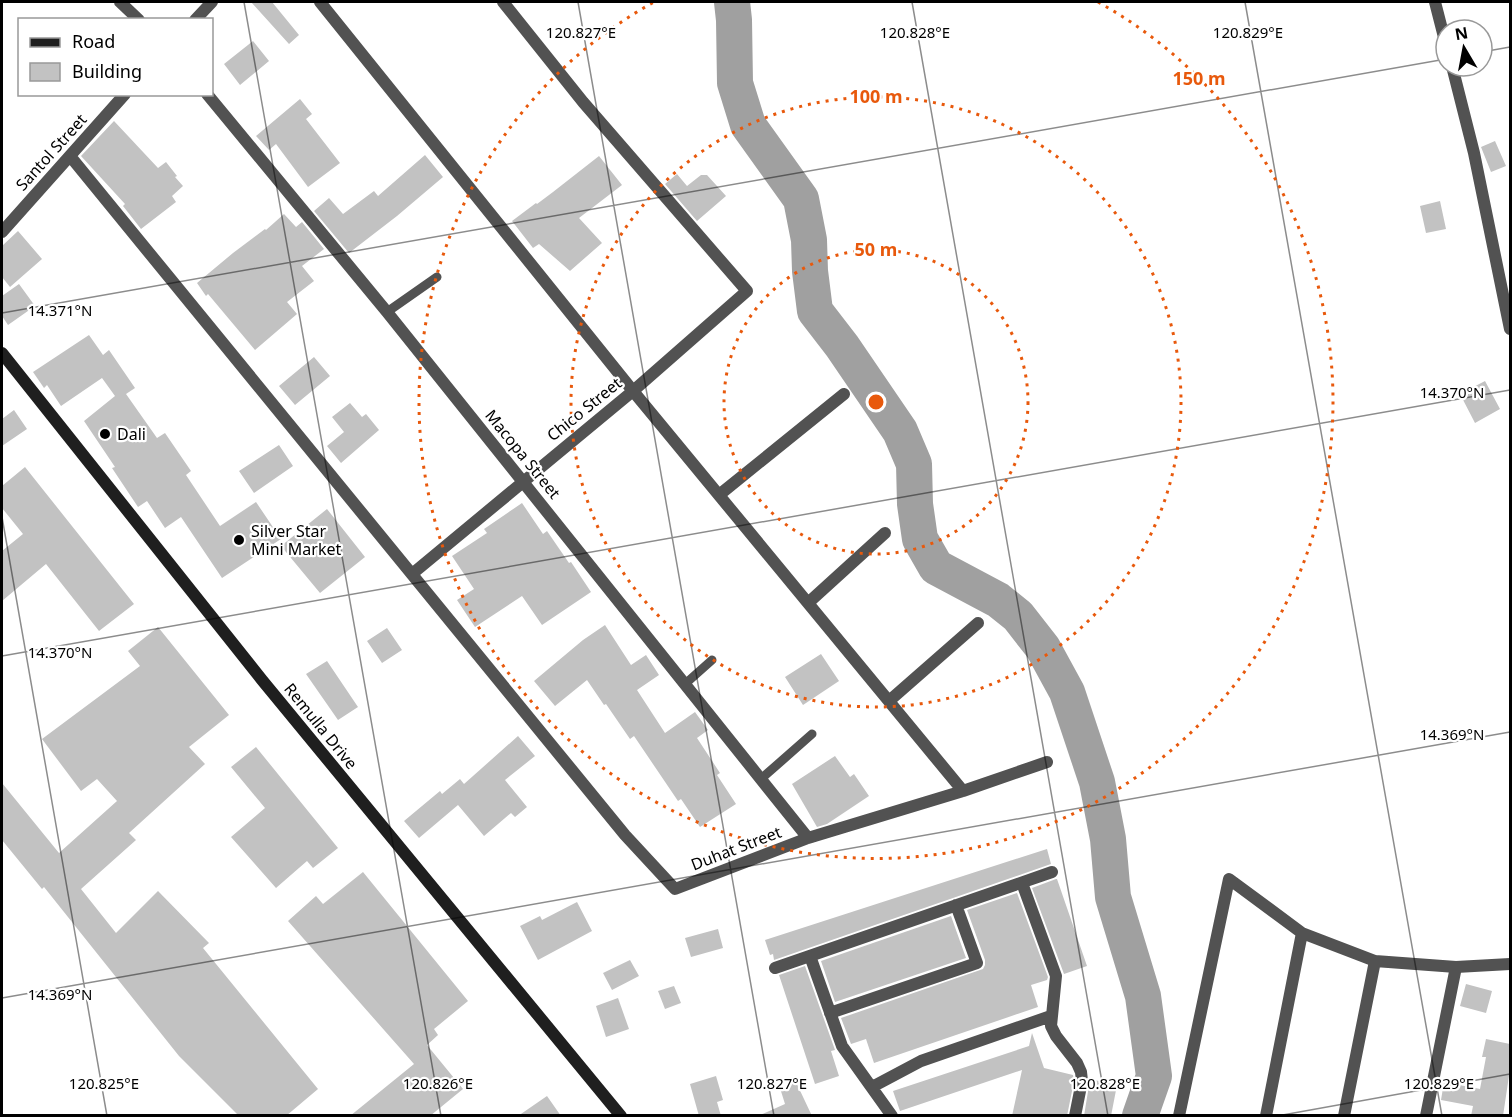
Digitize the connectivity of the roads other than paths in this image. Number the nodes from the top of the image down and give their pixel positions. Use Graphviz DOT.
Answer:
graph roads {
  1 [pos="120,2"];
  2 [pos="212,2"];
  3 [pos="320,2"];
  4 [pos="503,2"];
  5 [pos="1435,2"];
  6 [pos="137,18"];
  7 [pos="197,18"];
  8 [pos="1439,18"];
  9 [pos="1455,78"];
  10 [pos="123,96"];
  11 [pos="209,96"];
  12 [pos="70,156"];
  13 [pos="2,232"];
  14 [pos="437,277"];
  15 [pos="387,312"];
  16 [pos="1510,329"];
  17 [pos="2,352"];
  18 [pos="633,391"];
  19 [pos="844,394"];
  20 [pos="523,481"];
  21 [pos="719,495"];
  22 [pos="885,534"];
  23 [pos="412,574"];
  24 [pos="808,603"];
  25 [pos="978,623"];
  26 [pos="712,660"];
  27 [pos="685,684"];
  28 [pos="889,701"];
  29 [pos="812,734"];
  30 [pos="1047,762"];
  31 [pos="761,779"];
  32 [pos="963,790"];
  33 [pos="808,838"];
  34 [pos="1052,872"];
  35 [pos="1022,883"];
  36 [pos="956,905"];
  37 [pos="1302,933"];
  38 [pos="810,956"];
  39 [pos="1375,961"];
  40 [pos="1510,964"];
  41 [pos="1456,967"];
  42 [pos="775,968"];
  43 [pos="830,1013"];
  44 [pos="1051,1016"];
  45 [pos="872,1087"];
  46 [pos="621,1116"];
  47 [pos="892,1116"];
  48 [pos="1075,1116"];
  49 [pos="1179,1116"];
  50 [pos="1266,1116"];
  51 [pos="1344,1116"];
  52 [pos="1426,1116"];
  1 -- 6 [label="street"];
  2 -- 7 [label="street"];
  3 -- 18 [label="street"];
  4 -- 18 [label="street, Chico Street"];
  5 -- 8 [label="street"];
  9 -- 16 [label="street"];
  10 -- 12 [label="street, Santol Street"];
  11 -- 15 [label="street, Macopa Street"];
  12 -- 13 [label="street, Santol Street"];
  12 -- 23 [label="street"];
  14 -- 15 [label="lane"];
  15 -- 20 [label="street, Macopa Street"];
  17 -- 46 [label="main road, Remulla Drive"];
  18 -- 20 [label="street, Chico Street"];
  18 -- 21 [label="street"];
  19 -- 21 [label="street"];
  20 -- 23 [label="street, Chico Street"];
  20 -- 27 [label="street, Macopa Street"];
  21 -- 24 [label="street"];
  22 -- 24 [label="street"];
  23 -- 33 [label="street, Duhat Street"];
  24 -- 28 [label="street"];
  25 -- 28 [label="street"];
  26 -- 27 [label="lane"];
  27 -- 31 [label="street, Macopa Street"];
  28 -- 32 [label="street"];
  29 -- 31 [label="lane"];
  30 -- 32 [label="street, Duhat Street"];
  31 -- 33 [label="street, Macopa Street"];
  32 -- 33 [label="street, Duhat Street"];
  34 -- 35 [label="street"];
  35 -- 36 [label="street"];
  35 -- 44 [label="street"];
  36 -- 38 [label="street"];
  36 -- 43 [label="street"];
  37 -- 39 [label="street"];
  37 -- 49 [label="street"];
  37 -- 50 [label="street"];
  38 -- 42 [label="street"];
  38 -- 43 [label="street"];
  39 -- 41 [label="street"];
  39 -- 51 [label="street"];
  40 -- 41 [label="street"];
  41 -- 52 [label="street"];
  43 -- 45 [label="street"];
  44 -- 45 [label="street"];
  44 -- 48 [label="street"];
  45 -- 47 [label="street"];
}
